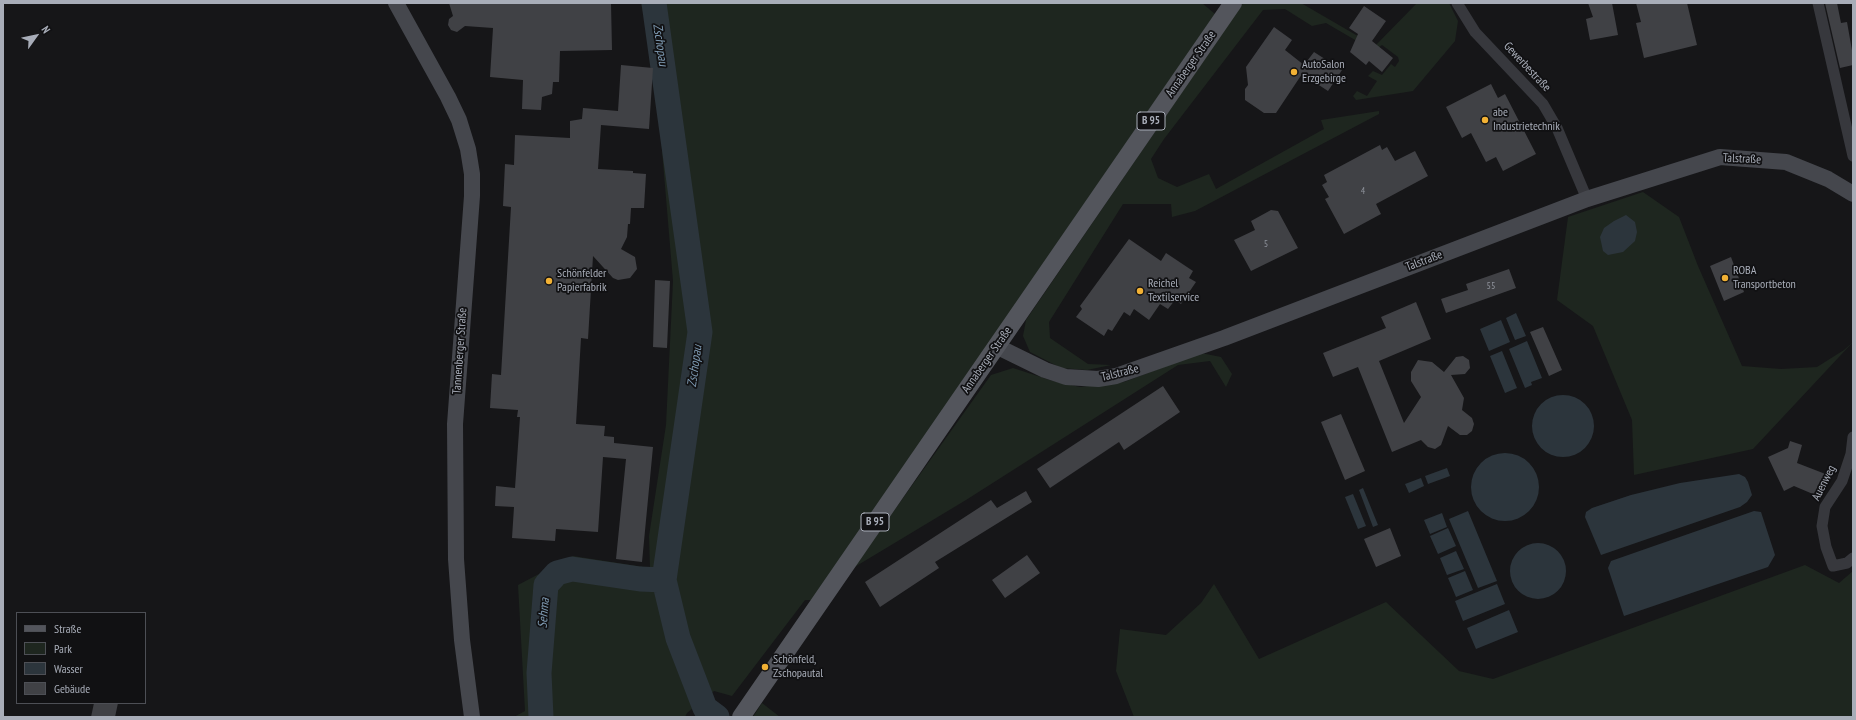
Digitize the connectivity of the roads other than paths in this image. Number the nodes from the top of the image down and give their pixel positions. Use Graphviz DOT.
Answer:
graph roads {
  1 [pos="396,3"];
  2 [pos="1233,3"];
  3 [pos="1457,3"];
  4 [pos="1818,3"];
  5 [pos="1853,156"];
  6 [pos="1853,194"];
  7 [pos="1587,199"];
  8 [pos="996,346"];
  9 [pos="1853,437"];
  10 [pos="1853,558"];
  11 [pos="472,717"];
  12 [pos="741,717"];
  1 -- 11 [label="main road, Tannenberger Straße"];
  2 -- 8 [label="main road, Annaberger Straße / B 95"];
  3 -- 7 [label="street, Gewerbestraße"];
  4 -- 5 [label="street"];
  6 -- 7 [label="main road, Talstraße"];
  7 -- 8 [label="main road, Talstraße"];
  8 -- 12 [label="main road, Annaberger Straße / B 95"];
  9 -- 10 [label="street, Auenweg"];
}
